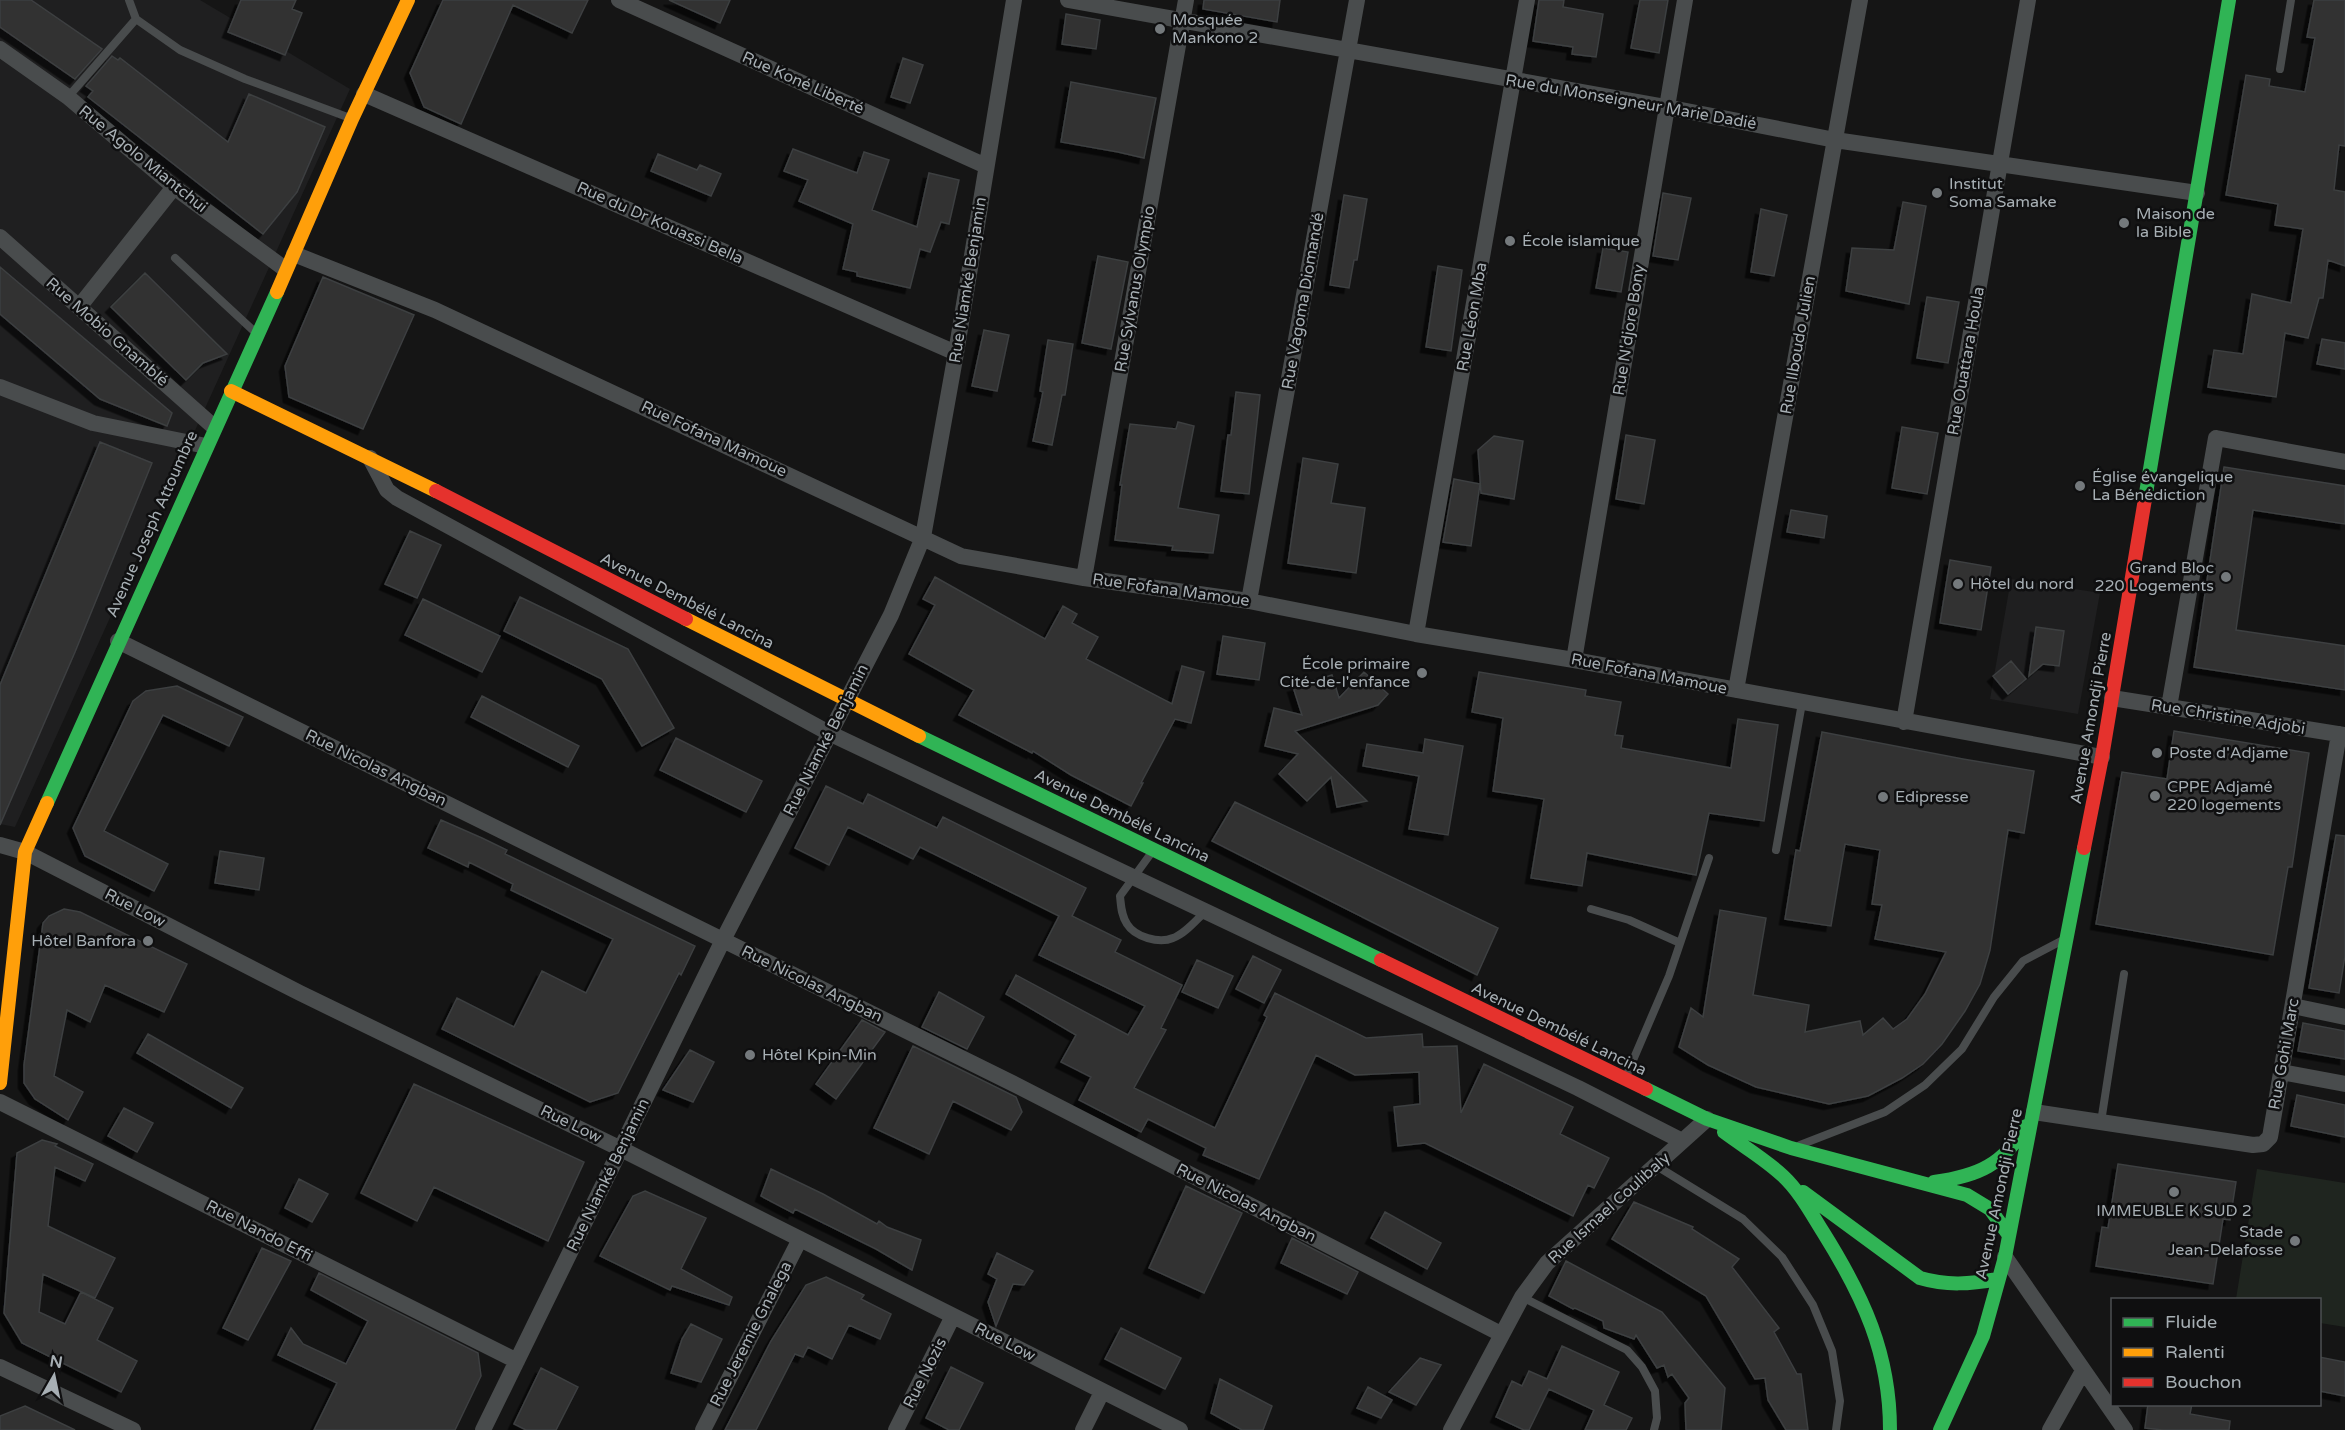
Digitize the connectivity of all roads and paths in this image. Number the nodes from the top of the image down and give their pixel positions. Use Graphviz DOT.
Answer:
graph roads {
  1 [pos="129,0"];
  2 [pos="408,0"];
  3 [pos="619,0"];
  4 [pos="1014,0"];
  5 [pos="1068,0"];
  6 [pos="1186,0"];
  7 [pos="1357,0"];
  8 [pos="1527,0"];
  9 [pos="1685,0"];
  10 [pos="1860,0"];
  11 [pos="2028,0"];
  12 [pos="2229,0"];
  13 [pos="2291,0"];
  14 [pos="136,19"];
  15 [pos="1183,22"];
  16 [pos="0,49"];
  17 [pos="1348,50"];
  18 [pos="2280,69"];
  19 [pos="1513,80"];
  20 [pos="364,94"];
  21 [pos="68,97"];
  22 [pos="1666,107"];
  23 [pos="352,119"];
  24 [pos="1835,140"];
  25 [pos="2000,164"];
  26 [pos="986,166"];
  27 [pos="174,187"];
  28 [pos="2196,193"];
  29 [pos="0,237"];
  30 [pos="294,254"];
  31 [pos="175,258"];
  32 [pos="285,269"];
  33 [pos="79,307"];
  34 [pos="256,334"];
  35 [pos="956,352"];
  36 [pos="0,387"];
  37 [pos="231,391"];
  38 [pos="214,427"];
  39 [pos="206,446"];
  40 [pos="2344,457"];
  41 [pos="370,458"];
  42 [pos="923,537"];
  43 [pos="1084,578"];
  44 [pos="1249,601"];
  45 [pos="1416,634"];
  46 [pos="118,641"];
  47 [pos="1574,660"];
  48 [pos="1736,690"];
  49 [pos="2112,698"];
  50 [pos="846,700"];
  51 [pos="1802,703"];
  52 [pos="2169,707"];
  53 [pos="1904,722"];
  54 [pos="829,733"];
  55 [pos="2342,735"];
  56 [pos="2102,757"];
  57 [pos="0,845"];
  58 [pos="1154,849"];
  59 [pos="1776,850"];
  60 [pos="25,852"];
  61 [pos="1709,858"];
  62 [pos="1134,876"];
  63 [pos="1591,909"];
  64 [pos="1206,910"];
  65 [pos="2067,938"];
  66 [pos="723,940"];
  67 [pos="1680,942"];
  68 [pos="2124,974"];
  69 [pos="2293,1006"];
  70 [pos="2345,1017"];
  71 [pos="2281,1072"];
  72 [pos="1625,1079"];
  73 [pos="0,1083"];
  74 [pos="2345,1084"];
  75 [pos="0,1102"];
  76 [pos="2034,1112"];
  77 [pos="1707,1119"];
  78 [pos="2101,1122"];
  79 [pos="1682,1141"];
  80 [pos="1791,1148"];
  81 [pos="621,1149"];
  82 [pos="1654,1165"];
  83 [pos="1788,1181"];
  84 [pos="1921,1184"];
  85 [pos="2008,1234"];
  86 [pos="800,1239"];
  87 [pos="2005,1257"];
  88 [pos="1998,1279"];
  89 [pos="1522,1297"];
  90 [pos="953,1316"];
  91 [pos="1501,1334"];
  92 [pos="517,1361"];
  93 [pos="0,1366"];
  94 [pos="2083,1371"];
  95 [pos="1102,1392"];
  96 [pos="133,1430"];
  97 [pos="483,1430"];
  98 [pos="703,1430"];
  99 [pos="896,1430"];
  100 [pos="1083,1430"];
  101 [pos="1180,1430"];
  102 [pos="1451,1430"];
  103 [pos="1654,1430"];
  104 [pos="1836,1430"];
  105 [pos="1890,1430"];
  106 [pos="1940,1430"];
  107 [pos="2050,1430"];
  108 [pos="2125,1430"];
  1 -- 14 [label="lane"];
  2 -- 20 [label="street, Avenue Joseph Attoumbre"];
  3 -- 26 [label="street, Rue Koné Liberté"];
  4 -- 26 [label="street, Rue Niamké Benjamin"];
  5 -- 15 [label="street, Rue du Monseigneur Marie Dadié"];
  6 -- 15 [label="street, Rue Sylvanus Olympio"];
  7 -- 17 [label="street, Rue Vagoma Diomandé"];
  8 -- 19 [label="street, Rue Léon Mba"];
  9 -- 22 [label="street, Rue N'djore Bony"];
  10 -- 24 [label="street, Rue Ilboudo Julien"];
  11 -- 25 [label="street, Rue Ouattara Houla"];
  12 -- 28 [label="street, Avenue Amondji Pierre"];
  13 -- 18 [label="lane"];
  14 -- 21 [label="lane"];
  14 -- 23 [label="lane"];
  15 -- 17 [label="street, Rue du Monseigneur Marie Dadié"];
  15 -- 43 [label="street, Rue Sylvanus Olympio"];
  16 -- 21 [label="street, Rue Agolo Miantchui"];
  17 -- 19 [label="street, Rue du Monseigneur Marie Dadié"];
  17 -- 44 [label="street, Rue Vagoma Diomandé"];
  19 -- 22 [label="street, Rue du Monseigneur Marie Dadié"];
  19 -- 45 [label="street, Rue Léon Mba"];
  20 -- 23 [label="street, Avenue Joseph Attoumbre"];
  20 -- 35 [label="street, Rue du Dr Kouassi Bella"];
  21 -- 27 [label="street, Rue Agolo Miantchui"];
  22 -- 24 [label="street, Rue du Monseigneur Marie Dadié"];
  22 -- 47 [label="street, Rue N'djore Bony"];
  23 -- 30 [label="street, Avenue Joseph Attoumbre"];
  24 -- 25 [label="street, Rue du Monseigneur Marie Dadié"];
  24 -- 48 [label="street, Rue Ilboudo Julien"];
  25 -- 28 [label="street, Rue du Monseigneur Marie Dadié"];
  25 -- 53 [label="street, Rue Ouattara Houla"];
  26 -- 35 [label="street, Rue Niamké Benjamin"];
  27 -- 32 [label="street, Rue Agolo Miantchui"];
  27 -- 33 [label="street"];
  28 -- 49 [label="street, Avenue Amondji Pierre"];
  29 -- 33 [label="street, Rue Mobio Gnamblé"];
  30 -- 32 [label="street, Avenue Joseph Attoumbre"];
  30 -- 42 [label="street, Rue Fofana Mamoue"];
  31 -- 34 [label="lane"];
  32 -- 34 [label="street, Avenue Joseph Attoumbre"];
  33 -- 38 [label="street, Rue Mobio Gnamblé"];
  34 -- 37 [label="street, Avenue Joseph Attoumbre"];
  35 -- 42 [label="street, Rue Niamké Benjamin"];
  36 -- 39 [label="street"];
  37 -- 38 [label="street, Avenue Joseph Attoumbre"];
  37 -- 41 [label="street, Avenue Dembélé Lancina"];
  38 -- 39 [label="street, Avenue Joseph Attoumbre"];
  39 -- 46 [label="street, Avenue Joseph Attoumbre"];
  40 -- 52 [label="street"];
  41 -- 50 [label="street, Avenue Dembélé Lancina"];
  41 -- 54 [label="street"];
  42 -- 43 [label="street, Rue Fofana Mamoue"];
  42 -- 50 [label="street, Rue Niamké Benjamin"];
  43 -- 44 [label="street, Rue Fofana Mamoue"];
  44 -- 45 [label="street, Rue Fofana Mamoue"];
  45 -- 47 [label="street, Rue Fofana Mamoue"];
  46 -- 60 [label="street, Avenue Joseph Attoumbre"];
  46 -- 66 [label="street, Rue Nicolas Angban"];
  47 -- 48 [label="street, Rue Fofana Mamoue"];
  48 -- 51 [label="street, Rue Fofana Mamoue"];
  49 -- 52 [label="street, Rue Christine Adjobi"];
  49 -- 56 [label="street, Avenue Amondji Pierre"];
  50 -- 54 [label="street, Rue Niamké Benjamin"];
  50 -- 58 [label="street, Avenue Dembélé Lancina"];
  51 -- 53 [label="street, Rue Fofana Mamoue"];
  51 -- 59 [label="lane"];
  52 -- 55 [label="street, Rue Christine Adjobi"];
  53 -- 56 [label="street, Rue Fofana Mamoue"];
  54 -- 62 [label="street"];
  54 -- 66 [label="street, Rue Niamké Benjamin"];
  55 -- 69 [label="street, Rue Gohi Marc"];
  56 -- 65 [label="street, Avenue Amondji Pierre"];
  57 -- 60 [label="street, Rue Low"];
  58 -- 62 [label="lane"];
  58 -- 72 [label="street, Avenue Dembélé Lancina"];
  60 -- 73 [label="street, Avenue Joseph Attoumbre"];
  60 -- 81 [label="street, Rue Low"];
  61 -- 67 [label="lane"];
  62 -- 64 [label="street"];
  62 -- 64 [label="lane"];
  63 -- 67 [label="lane"];
  64 -- 79 [label="street"];
  65 -- 76 [label="street, Avenue Amondji Pierre"];
  65 -- 80 [label="lane"];
  66 -- 81 [label="street, Rue Niamké Benjamin"];
  66 -- 91 [label="street, Rue Nicolas Angban"];
  67 -- 72 [label="lane"];
  68 -- 78 [label="lane"];
  69 -- 70 [label="street"];
  69 -- 71 [label="street, Rue Gohi Marc"];
  71 -- 74 [label="street"];
  71 -- 78 [label="street, Rue Gohi Marc"];
  72 -- 77 [label="street, Avenue Dembélé Lancina"];
  75 -- 92 [label="street, Rue Nando Effi"];
  76 -- 78 [label="street, Rue Gohi Marc"];
  76 -- 84 [label="street"];
  76 -- 85 [label="street, Avenue Amondji Pierre"];
  77 -- 79 [label="street, Rue Ismael Coulibaly"];
  77 -- 80 [label="street, Avenue Dembélé Lancina"];
  77 -- 83 [label="street"];
  79 -- 82 [label="street, Rue Ismael Coulibaly"];
  80 -- 84 [label="street, Avenue Dembélé Lancina"];
  81 -- 86 [label="street, Rue Low"];
  81 -- 92 [label="street, Rue Niamké Benjamin"];
  82 -- 89 [label="street, Rue Ismael Coulibaly"];
  82 -- 104 [label="lane"];
  83 -- 88 [label="street"];
  83 -- 105 [label="street"];
  84 -- 85 [label="street, Avenue Dembélé Lancina"];
  85 -- 87 [label="street, Avenue Amondji Pierre"];
  86 -- 90 [label="street, Rue Low"];
  86 -- 98 [label="street, Rue Jeremie Gnalega"];
  87 -- 88 [label="street, Avenue Amondji Pierre"];
  87 -- 94 [label="street"];
  88 -- 106 [label="street, Avenue Amondji Pierre"];
  89 -- 91 [label="street, Rue Ismael Coulibaly"];
  89 -- 103 [label="lane"];
  90 -- 95 [label="street, Rue Low"];
  90 -- 99 [label="street, Rue Nozis"];
  91 -- 102 [label="street, Rue Ismael Coulibaly"];
  92 -- 97 [label="street, Rue Niamké Benjamin"];
  93 -- 96 [label="street"];
  94 -- 107 [label="street"];
  94 -- 108 [label="street"];
  95 -- 100 [label="street"];
  95 -- 101 [label="street, Rue Low"];
}
